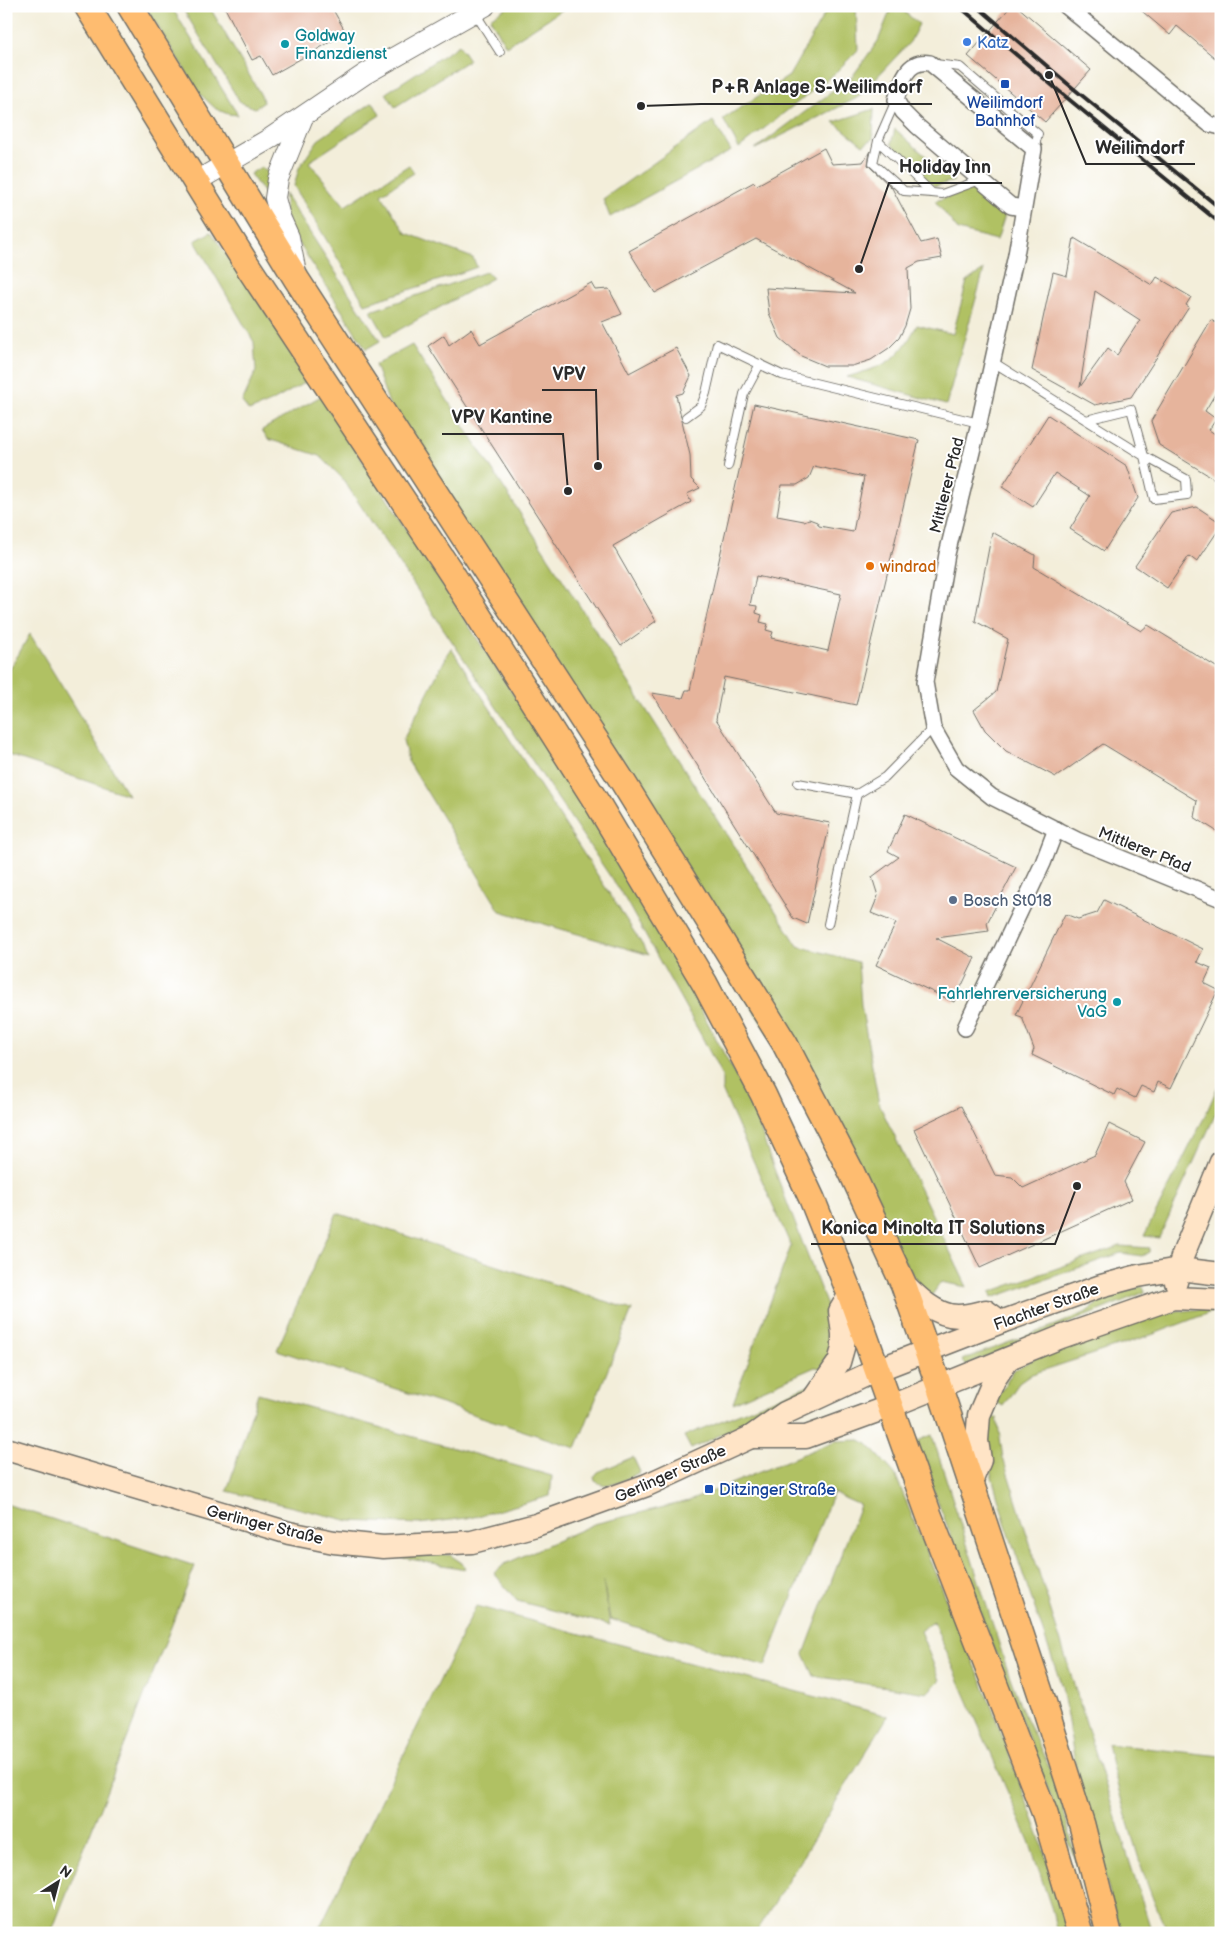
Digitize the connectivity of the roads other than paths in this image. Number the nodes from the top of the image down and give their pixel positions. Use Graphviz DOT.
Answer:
graph roads {
  1 [pos="87,6"];
  2 [pos="130,6"];
  3 [pos="1066,6"];
  4 [pos="477,8"];
  5 [pos="500,52"];
  6 [pos="896,100"];
  7 [pos="303,117"];
  8 [pos="1221,127"];
  9 [pos="878,141"];
  10 [pos="227,163"];
  11 [pos="981,180"];
  12 [pos="195,182"];
  13 [pos="932,192"];
  14 [pos="1023,208"];
  15 [pos="297,280"];
  16 [pos="993,362"];
  17 [pos="760,364"];
  18 [pos="686,417"];
  19 [pos="1086,420"];
  20 [pos="979,423"];
  21 [pos="1144,456"];
  22 [pos="728,466"];
  23 [pos="934,728"];
  24 [pos="798,783"];
  25 [pos="857,794"];
  26 [pos="1056,829"];
  27 [pos="1221,899"];
  28 [pos="828,924"];
  29 [pos="965,1028"];
  30 [pos="1221,1162"];
  31 [pos="1178,1269"];
  32 [pos="1221,1274"];
  33 [pos="903,1283"];
  34 [pos="850,1294"];
  35 [pos="1173,1298"];
  36 [pos="1221,1300"];
  37 [pos="1001,1322"];
  38 [pos="926,1350"];
  39 [pos="1008,1359"];
  40 [pos="877,1370"];
  41 [pos="939,1386"];
  42 [pos="812,1400"];
  43 [pos="891,1406"];
  44 [pos="751,1437"];
  45 [pos="6,1449"];
  46 [pos="970,1482"];
  47 [pos="1080,1933"];
  48 [pos="1109,1933"];
  1 -- 12 [label="main road"];
  2 -- 10 [label="main road"];
  3 -- 8 [label="street"];
  4 -- 5 [label="lane"];
  4 -- 7 [label="street"];
  6 -- 9 [label="lane"];
  6 -- 11 [label="street"];
  6 -- 14 [label="street, Mittlerer Pfad"];
  7 -- 10 [label="street"];
  7 -- 15 [label="street"];
  9 -- 13 [label="lane"];
  9 -- 13 [label="lane"];
  10 -- 12 [label="street"];
  10 -- 15 [label="main road"];
  11 -- 13 [label="lane"];
  11 -- 14 [label="street"];
  12 -- 34 [label="main road"];
  14 -- 16 [label="street, Mittlerer Pfad"];
  15 -- 33 [label="main road"];
  16 -- 19 [label="lane"];
  16 -- 20 [label="street, Mittlerer Pfad"];
  17 -- 18 [label="lane"];
  17 -- 20 [label="lane"];
  17 -- 22 [label="lane"];
  19 -- 21 [label="lane"];
  19 -- 21 [label="lane"];
  20 -- 23 [label="street, Mittlerer Pfad"];
  21 -- 21 [label="lane"];
  23 -- 25 [label="lane"];
  23 -- 26 [label="street, Mittlerer Pfad"];
  24 -- 25 [label="lane"];
  25 -- 28 [label="lane"];
  26 -- 27 [label="street, Mittlerer Pfad"];
  26 -- 29 [label="street"];
  30 -- 31 [label="main road"];
  31 -- 32 [label="main road, Flachter Straße"];
  31 -- 35 [label="main road"];
  31 -- 37 [label="main road, Flachter Straße"];
  33 -- 37 [label="main road"];
  33 -- 38 [label="main road"];
  34 -- 40 [label="main road"];
  34 -- 42 [label="main road"];
  35 -- 36 [label="main road"];
  35 -- 39 [label="main road"];
  37 -- 38 [label="main road, Flachter Straße"];
  38 -- 40 [label="main road, Flachter Straße"];
  38 -- 41 [label="main road"];
  39 -- 41 [label="main road"];
  39 -- 46 [label="main road"];
  40 -- 42 [label="main road, Gerlinger Straße"];
  40 -- 43 [label="main road"];
  41 -- 43 [label="main road"];
  41 -- 46 [label="main road"];
  42 -- 44 [label="main road, Gerlinger Straße"];
  43 -- 44 [label="main road, Gerlinger Straße"];
  43 -- 47 [label="main road"];
  44 -- 45 [label="main road, Gerlinger Straße"];
  46 -- 48 [label="main road"];
}
